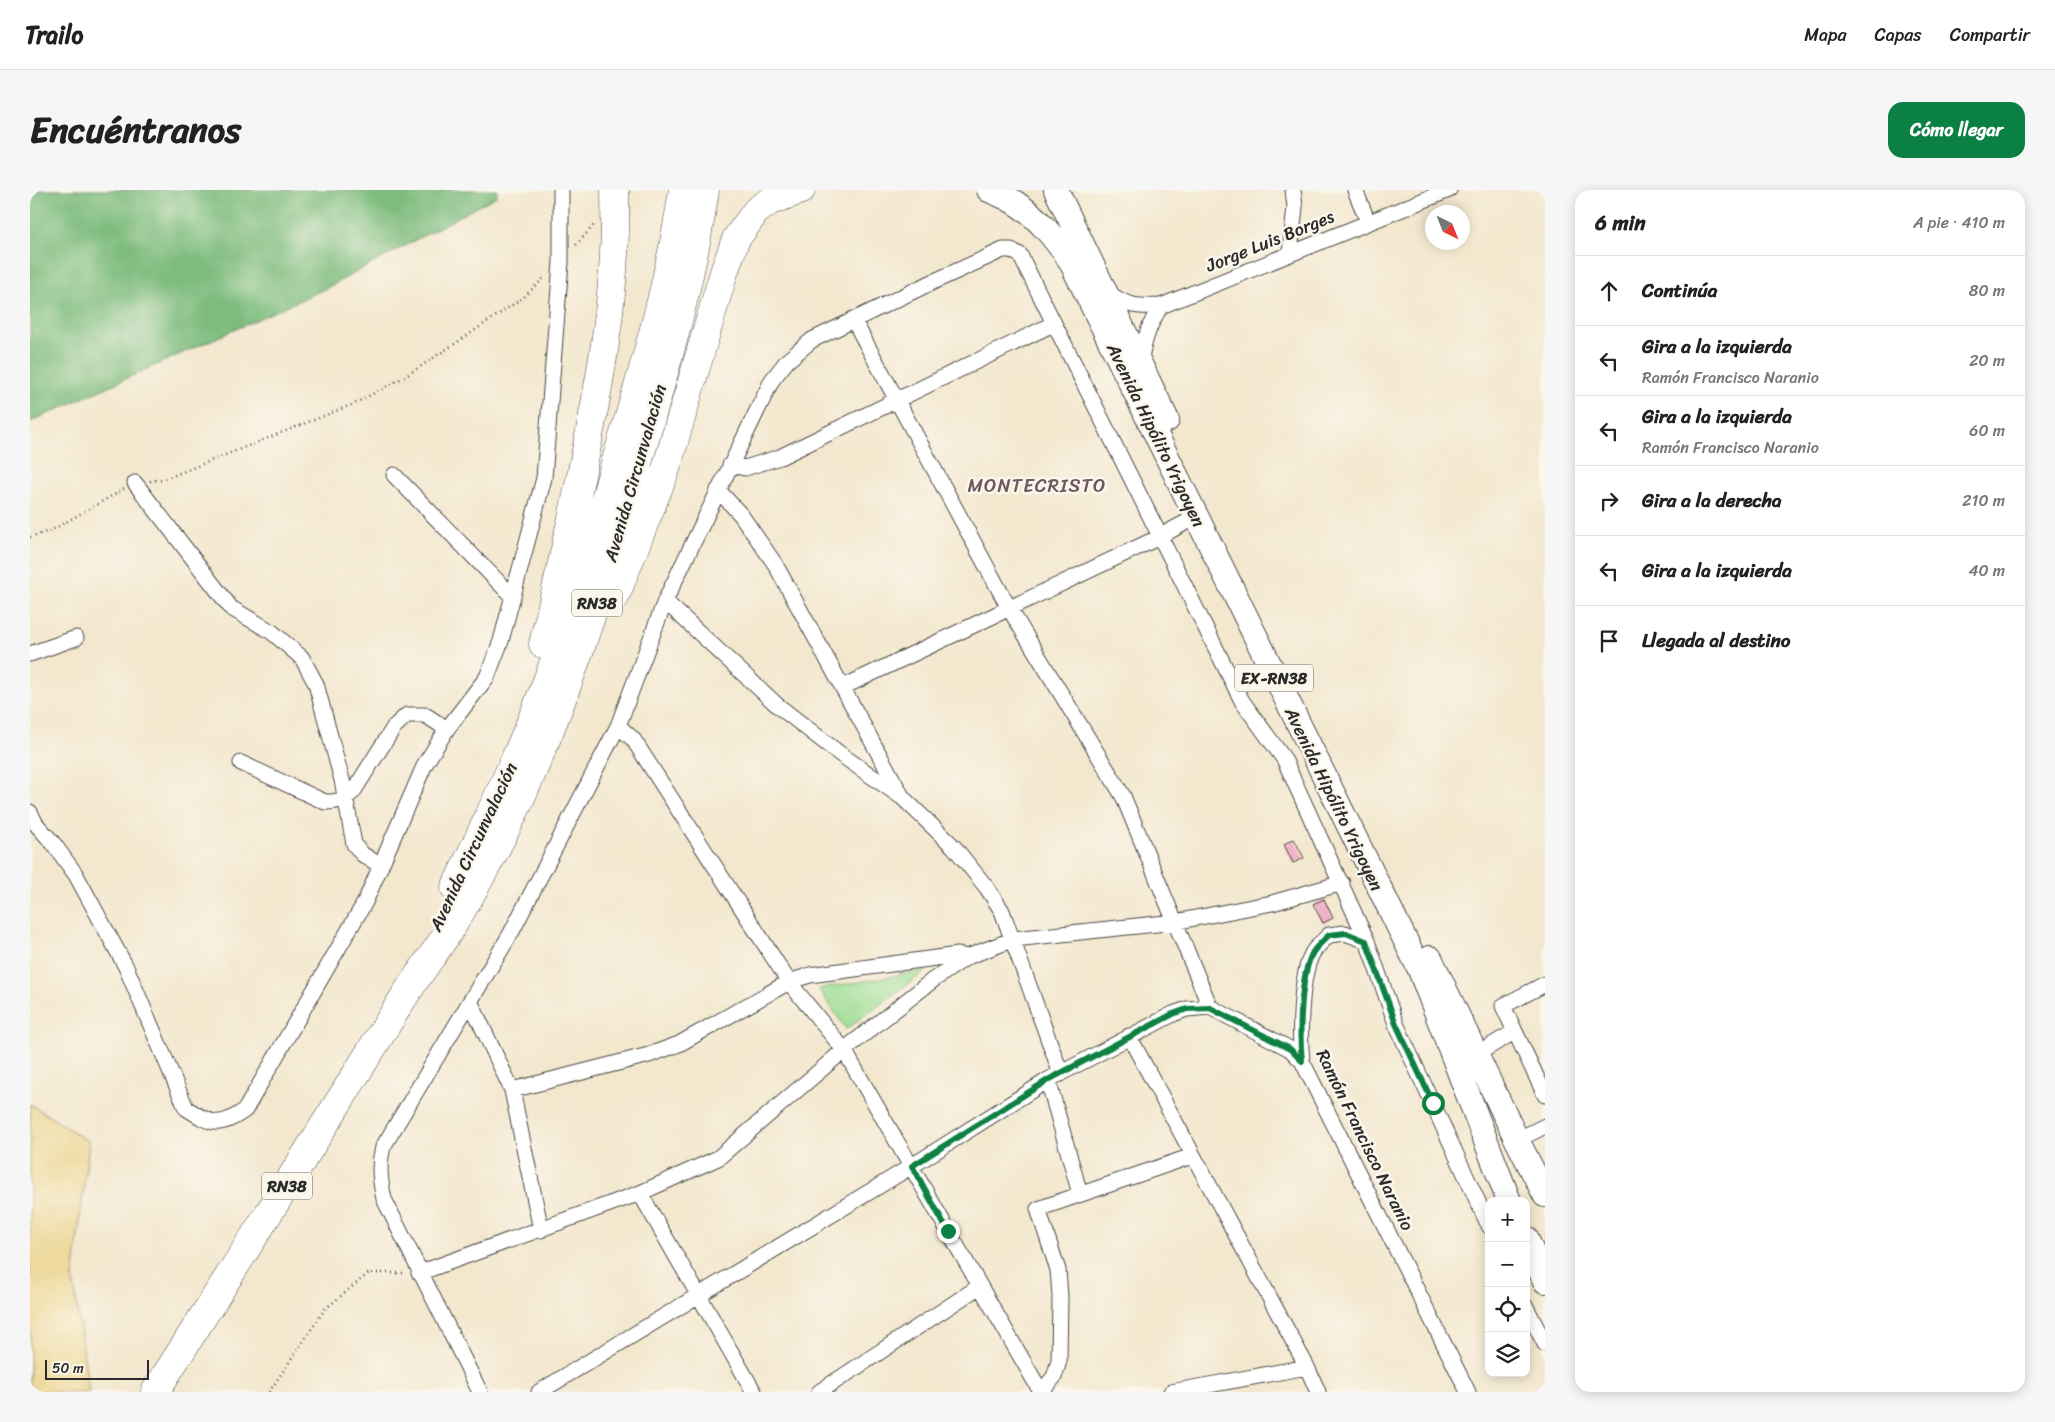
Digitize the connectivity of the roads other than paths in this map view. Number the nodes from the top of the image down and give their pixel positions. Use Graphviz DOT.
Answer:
graph roads {
  1 [pos="561,190"];
  2 [pos="683,190"];
  3 [pos="704,190"];
  4 [pos="801,190"];
  5 [pos="989,190"];
  6 [pos="1056,190"];
  7 [pos="1294,190"];
  8 [pos="1355,190"];
  9 [pos="1449,190"];
  10 [pos="615,196"];
  11 [pos="1368,222"];
  12 [pos="1290,253"];
  13 [pos="1106,290"];
  14 [pos="1161,306"];
  15 [pos="853,319"];
  16 [pos="1053,324"];
  17 [pos="1140,363"];
  18 [pos="896,399"];
  19 [pos="730,465"];
  20 [pos="394,476"];
  21 [pos="135,483"];
  22 [pos="718,490"];
  23 [pos="1196,517"];
  24 [pos="1159,536"];
  25 [pos="513,597"];
  26 [pos="665,601"];
  27 [pos="1009,608"];
  28 [pos="76,638"];
  29 [pos="30,654"];
  30 [pos="843,687"];
  31 [pos="618,726"];
  32 [pos="447,729"];
  33 [pos="241,763"];
  34 [pos="904,798"];
  35 [pos="345,799"];
  36 [pos="30,812"];
  37 [pos="509,822"];
  38 [pos="381,866"];
  39 [pos="1342,883"];
  40 [pos="453,890"];
  41 [pos="1175,922"];
  42 [pos="1014,939"];
  43 [pos="1366,941"];
  44 [pos="967,958"];
  45 [pos="789,982"];
  46 [pos="1545,984"];
  47 [pos="411,985"];
  48 [pos="470,1001"];
  49 [pos="1210,1008"];
  50 [pos="1514,1032"];
  51 [pos="1129,1036"];
  52 [pos="844,1050"];
  53 [pos="1475,1055"];
  54 [pos="1302,1061"];
  55 [pos="1054,1077"];
  56 [pos="512,1090"];
  57 [pos="1545,1095"];
  58 [pos="1545,1126"];
  59 [pos="1517,1140"];
  60 [pos="1192,1156"];
  61 [pos="912,1166"];
  62 [pos="640,1192"];
  63 [pos="1080,1194"];
  64 [pos="1545,1195"];
  65 [pos="1507,1197"];
  66 [pos="1485,1217"];
  67 [pos="541,1230"];
  68 [pos="1528,1242"];
  69 [pos="419,1273"];
  70 [pos="1545,1281"];
  71 [pos="980,1286"];
  72 [pos="698,1296"];
  73 [pos="1530,1316"];
  74 [pos="1545,1344"];
  75 [pos="1307,1367"];
  76 [pos="158,1388"];
  77 [pos="480,1392"];
  78 [pos="539,1392"];
  79 [pos="754,1392"];
  80 [pos="819,1392"];
  81 [pos="1041,1392"];
  82 [pos="1172,1392"];
  83 [pos="1318,1392"];
  84 [pos="1468,1392"];
  1 -- 25 [label="street"];
  2 -- 40 [label="highway, Avenida Circunvalación / RN38"];
  3 -- 37 [label="highway, Avenida Circunvalación / RN38"];
  4 -- 37 [label="highway"];
  5 -- 23 [label="main road, Avenida Hipólito Yrigoyen / EX-RN38"];
  6 -- 13 [label="main road, Avenida Hipólito Yrigoyen / EX-RN38"];
  7 -- 12 [label="street"];
  8 -- 11 [label="street"];
  9 -- 11 [label="street, Jorge Luis Borges"];
  10 -- 40 [label="highway"];
  11 -- 12 [label="street, Jorge Luis Borges"];
  12 -- 14 [label="street, Jorge Luis Borges"];
  13 -- 14 [label="street, Jorge Luis Borges"];
  13 -- 17 [label="main road, Avenida Hipólito Yrigoyen / EX-RN38"];
  14 -- 17 [label="street"];
  15 -- 16 [label="street"];
  15 -- 18 [label="street"];
  15 -- 19 [label="street"];
  16 -- 18 [label="street"];
  16 -- 24 [label="street"];
  17 -- 53 [label="main road, Avenida Hipólito Yrigoyen / EX-RN38"];
  18 -- 19 [label="street"];
  18 -- 27 [label="street"];
  19 -- 22 [label="street"];
  20 -- 25 [label="street"];
  21 -- 35 [label="street"];
  22 -- 26 [label="street"];
  22 -- 30 [label="street"];
  23 -- 24 [label="street"];
  23 -- 65 [label="main road, Avenida Hipólito Yrigoyen / EX-RN38"];
  24 -- 27 [label="street"];
  24 -- 39 [label="street"];
  25 -- 32 [label="street"];
  26 -- 31 [label="street"];
  26 -- 34 [label="street"];
  27 -- 30 [label="street"];
  27 -- 41 [label="street"];
  28 -- 29 [label="street"];
  30 -- 34 [label="street"];
  31 -- 45 [label="street"];
  31 -- 48 [label="street"];
  32 -- 35 [label="street"];
  32 -- 38 [label="street"];
  33 -- 35 [label="street"];
  34 -- 42 [label="street"];
  35 -- 38 [label="street"];
  36 -- 38 [label="street"];
  37 -- 47 [label="highway, Avenida Circunvalación / RN38"];
  39 -- 41 [label="street"];
  39 -- 43 [label="street"];
  40 -- 47 [label="highway, Avenida Circunvalación / RN38"];
  41 -- 42 [label="street"];
  41 -- 49 [label="street"];
  42 -- 44 [label="street"];
  42 -- 55 [label="street"];
  43 -- 54 [label="street, Ramón Francisco Naranio"];
  43 -- 66 [label="street"];
  44 -- 45 [label="street"];
  44 -- 52 [label="street"];
  45 -- 52 [label="street"];
  45 -- 56 [label="street"];
  46 -- 50 [label="street"];
  47 -- 76 [label="highway, Avenida Circunvalación / RN38"];
  48 -- 56 [label="street"];
  48 -- 69 [label="street"];
  49 -- 51 [label="street"];
  49 -- 54 [label="street"];
  50 -- 53 [label="street"];
  50 -- 57 [label="street"];
  51 -- 55 [label="street"];
  51 -- 60 [label="street"];
  52 -- 61 [label="street"];
  52 -- 62 [label="street"];
  53 -- 59 [label="main road, Avenida Hipólito Yrigoyen / EX-RN38"];
  54 -- 84 [label="street, Ramón Francisco Naranio"];
  55 -- 61 [label="street"];
  55 -- 63 [label="street"];
  56 -- 67 [label="street"];
  58 -- 59 [label="street"];
  59 -- 64 [label="main road, Avenida Hipólito Yrigoyen / EX-RN38"];
  60 -- 63 [label="street"];
  60 -- 75 [label="street"];
  61 -- 71 [label="street"];
  61 -- 72 [label="street"];
  62 -- 67 [label="street"];
  62 -- 72 [label="street"];
  63 -- 81 [label="street"];
  67 -- 69 [label="street"];
  68 -- 70 [label="main road"];
  69 -- 77 [label="street"];
  71 -- 80 [label="street"];
  71 -- 81 [label="street"];
  72 -- 78 [label="street"];
  72 -- 79 [label="street"];
  73 -- 74 [label="street"];
  75 -- 82 [label="street"];
  75 -- 83 [label="street"];
}
